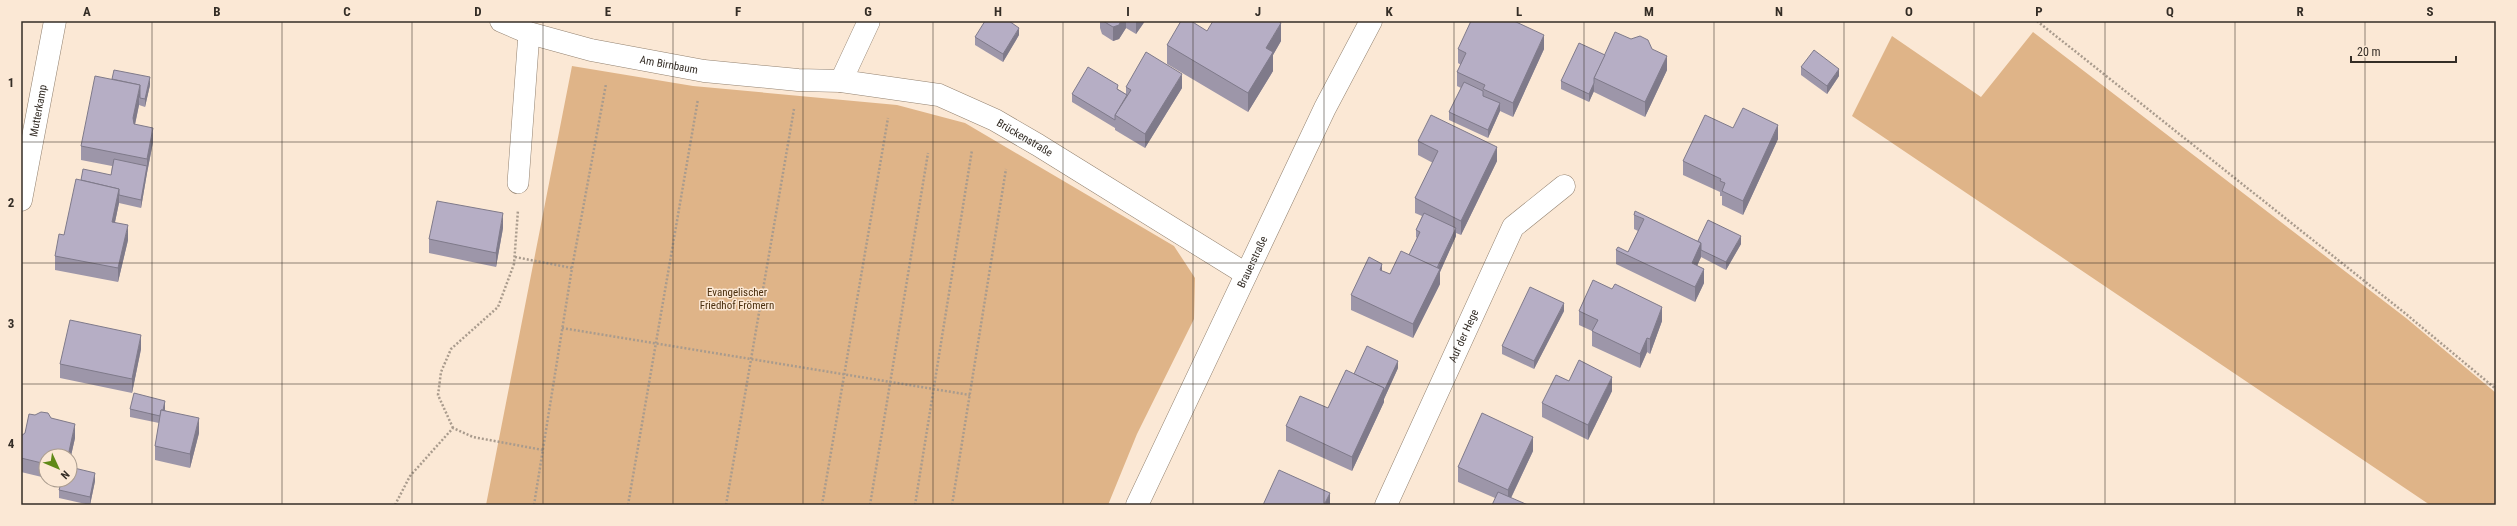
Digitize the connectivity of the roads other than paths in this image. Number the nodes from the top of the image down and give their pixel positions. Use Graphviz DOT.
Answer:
graph roads {
  1 [pos="55,21"];
  2 [pos="501,21"];
  3 [pos="869,21"];
  4 [pos="1371,21"];
  5 [pos="529,33"];
  6 [pos="841,81"];
  7 [pos="518,183"];
  8 [pos="1564,186"];
  9 [pos="21,200"];
  10 [pos="1246,274"];
  11 [pos="1137,505"];
  12 [pos="1386,505"];
  1 -- 9 [label="street, Mutterkamp"];
  2 -- 5 [label="street, Am Birnbaum"];
  3 -- 6 [label="street"];
  4 -- 10 [label="street, Brauerstraße"];
  5 -- 6 [label="street, Am Birnbaum"];
  5 -- 7 [label="lane"];
  6 -- 10 [label="street, Brückenstraße"];
  8 -- 12 [label="street, Auf der Hege"];
  10 -- 11 [label="street, Brauerstraße"];
}
